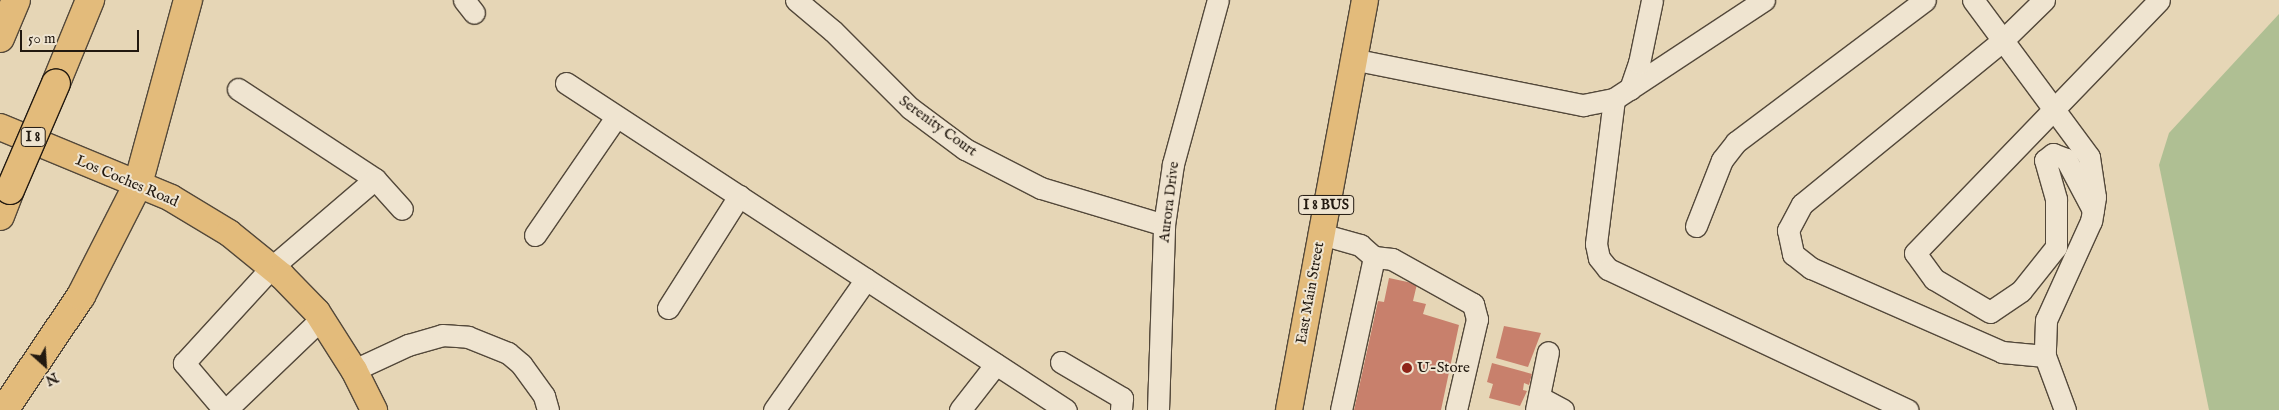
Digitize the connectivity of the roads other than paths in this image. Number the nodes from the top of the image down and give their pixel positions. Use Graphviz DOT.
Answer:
graph roads {
  1 [pos="16,0"];
  2 [pos="90,0"];
  3 [pos="188,0"];
  4 [pos="796,0"];
  5 [pos="1364,0"];
  6 [pos="1652,0"];
  7 [pos="1764,0"];
  8 [pos="1925,0"];
  9 [pos="1973,0"];
  10 [pos="2044,0"];
  11 [pos="2159,0"];
  12 [pos="1215,1"];
  13 [pos="0,38"];
  14 [pos="2002,41"];
  15 [pos="1352,59"];
  16 [pos="566,83"];
  17 [pos="238,89"];
  18 [pos="1622,94"];
  19 [pos="2053,110"];
  20 [pos="616,116"];
  21 [pos="0,127"];
  22 [pos="375,179"];
  23 [pos="138,184"];
  24 [pos="739,196"];
  25 [pos="402,209"];
  26 [pos="2093,210"];
  27 [pos="0,216"];
  28 [pos="1164,225"];
  29 [pos="1696,226"];
  30 [pos="1321,234"];
  31 [pos="535,235"];
  32 [pos="1374,257"];
  33 [pos="272,267"];
  34 [pos="866,279"];
  35 [pos="668,308"];
  36 [pos="321,319"];
  37 [pos="1548,352"];
  38 [pos="2045,356"];
  39 [pos="1062,362"];
  40 [pos="996,364"];
  41 [pos="354,370"];
  42 [pos="1537,404"];
  43 [pos="4,410"];
  44 [pos="225,410"];
  45 [pos="374,410"];
  46 [pos="548,410"];
  47 [pos="774,410"];
  48 [pos="960,410"];
  49 [pos="1066,410"];
  50 [pos="1120,410"];
  51 [pos="1158,410"];
  52 [pos="1289,410"];
  53 [pos="1341,410"];
  54 [pos="1456,410"];
  55 [pos="1563,410"];
  56 [pos="1908,410"];
  57 [pos="2065,410"];
  1 -- 13 [label="highway"];
  2 -- 27 [label="highway, I 8, bridge"];
  3 -- 23 [label="highway"];
  4 -- 28 [label="street, Serenity Court"];
  5 -- 15 [label="main road, East Main Street / I 8 BUS"];
  6 -- 18 [label="street"];
  7 -- 18 [label="street"];
  8 -- 29 [label="street"];
  9 -- 14 [label="street"];
  10 -- 14 [label="street"];
  11 -- 19 [label="street"];
  12 -- 28 [label="street, Aurora Drive"];
  14 -- 19 [label="street"];
  14 -- 38 [label="street"];
  15 -- 18 [label="street"];
  15 -- 30 [label="main road, East Main Street / I 8 BUS"];
  16 -- 20 [label="street"];
  17 -- 22 [label="street"];
  18 -- 56 [label="street"];
  19 -- 26 [label="street"];
  19 -- 26 [label="street"];
  20 -- 24 [label="street"];
  20 -- 31 [label="street"];
  21 -- 23 [label="main road, Los Coches Road"];
  22 -- 25 [label="street"];
  22 -- 33 [label="street"];
  23 -- 33 [label="main road, Los Coches Road"];
  23 -- 43 [label="highway"];
  24 -- 34 [label="street"];
  24 -- 35 [label="street"];
  26 -- 38 [label="street"];
  28 -- 51 [label="street, Aurora Drive"];
  30 -- 32 [label="street"];
  30 -- 52 [label="main road, East Main Street / I 8 BUS"];
  32 -- 53 [label="street"];
  32 -- 54 [label="street"];
  33 -- 36 [label="main road, Los Coches Road"];
  33 -- 44 [label="street"];
  34 -- 40 [label="street"];
  34 -- 47 [label="street"];
  36 -- 41 [label="main road, Los Coches Road"];
  36 -- 44 [label="street"];
  37 -- 42 [label="street"];
  38 -- 57 [label="street"];
  39 -- 50 [label="street"];
  40 -- 48 [label="street"];
  40 -- 49 [label="street"];
  41 -- 45 [label="main road, Los Coches Road"];
  41 -- 46 [label="street"];
  42 -- 55 [label="street"];
}
